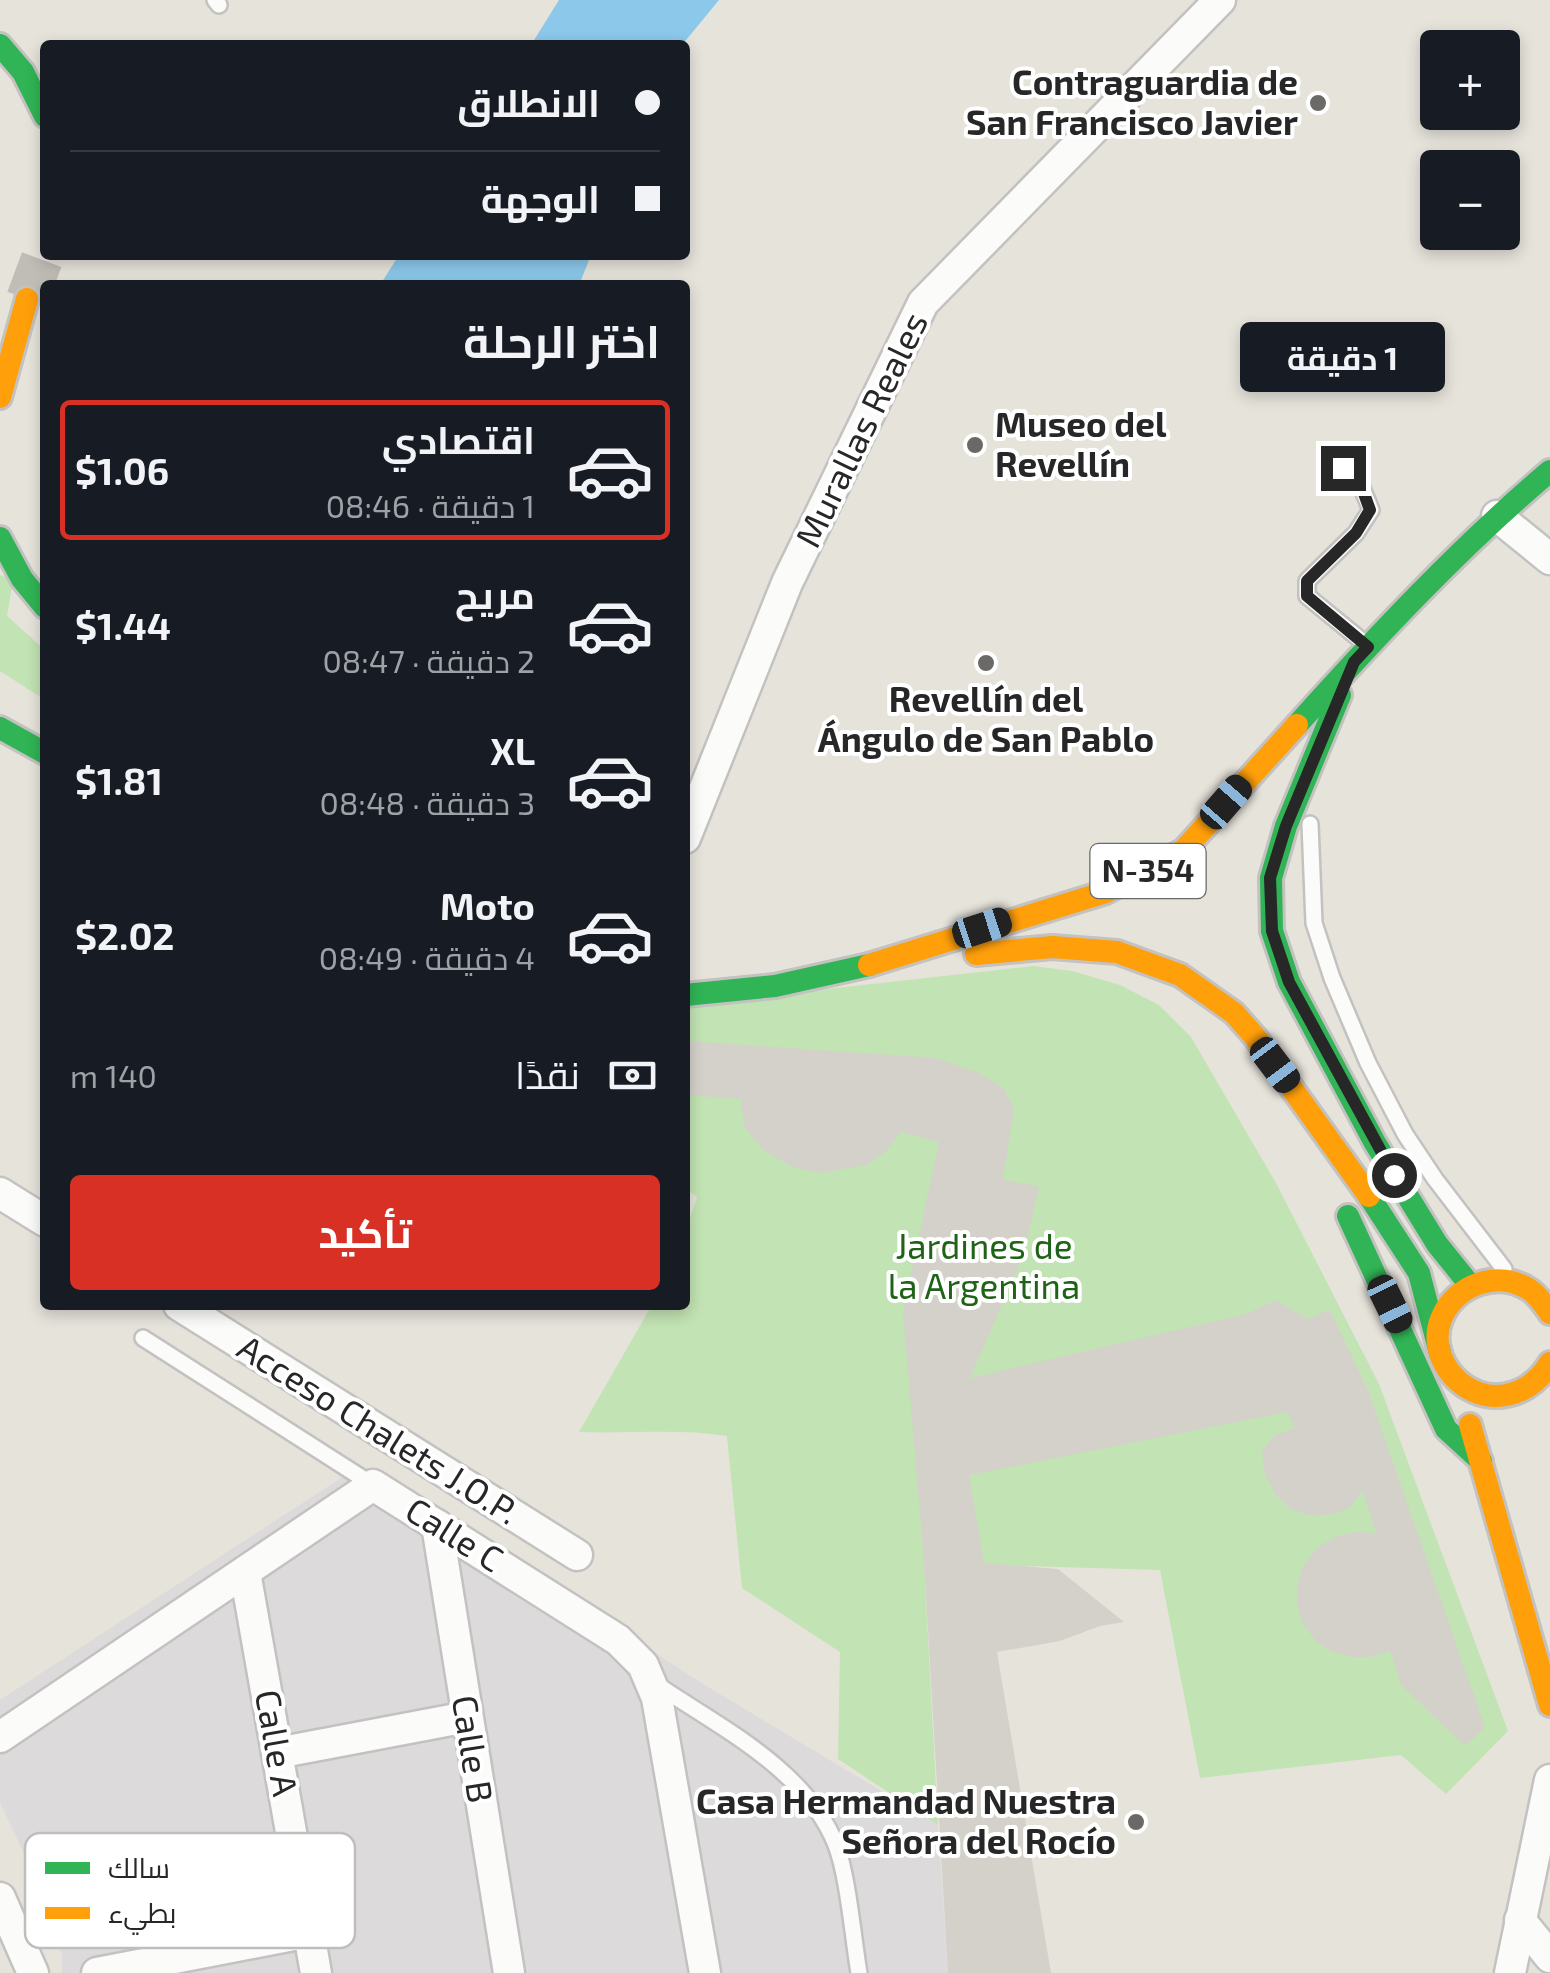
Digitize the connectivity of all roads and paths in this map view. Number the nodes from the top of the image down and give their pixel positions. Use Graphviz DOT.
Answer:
graph roads {
  1 [pos="1220,0"];
  2 [pos="0,45"];
  3 [pos="40,106"];
  4 [pos="27,299"];
  5 [pos="0,396"];
  6 [pos="1343,468"];
  7 [pos="1550,471"];
  8 [pos="1498,516"];
  9 [pos="0,538"];
  10 [pos="1550,559"];
  11 [pos="40,602"];
  12 [pos="1361,654"];
  13 [pos="0,728"];
  14 [pos="40,751"];
  15 [pos="1312,763"];
  16 [pos="690,826"];
  17 [pos="869,964"];
  18 [pos="690,994"];
  19 [pos="1275,1065"];
  20 [pos="0,1193"];
  21 [pos="40,1218"];
  22 [pos="1550,1275"];
  23 [pos="1519,1284"];
  24 [pos="1470,1285"];
  25 [pos="186,1310"];
  26 [pos="1550,1313"];
  27 [pos="143,1338"];
  28 [pos="1440,1352"];
  29 [pos="1549,1371"];
  30 [pos="1456,1379"];
  31 [pos="1481,1461"];
  32 [pos="373,1484"];
  33 [pos="437,1524"];
  34 [pos="577,1554"];
  35 [pos="245,1572"];
  36 [pos="652,1681"];
  37 [pos="1550,1705"];
  38 [pos="467,1718"];
  39 [pos="0,1737"];
  40 [pos="278,1753"];
  41 [pos="1550,1780"];
  42 [pos="292,1833"];
  43 [pos="0,1898"];
  44 [pos="1520,1920"];
  45 [pos="0,1946"];
  46 [pos="226,1948"];
  47 [pos="312,1948"];
  48 [pos="1550,1957"];
  49 [pos="33,1973"];
  50 [pos="97,1973"];
  51 [pos="316,1973"];
  52 [pos="510,1973"];
  53 [pos="705,1973"];
  54 [pos="859,1973"];
  55 [pos="1510,1973"];
  1 -- 16 [label="street, Murallas Reales"];
  2 -- 3 [label="main road"];
  4 -- 5 [label="main road"];
  6 -- 12 [label="lane"];
  7 -- 8 [label="main road"];
  8 -- 10 [label="street"];
  8 -- 12 [label="main road"];
  9 -- 11 [label="main road"];
  12 -- 15 [label="main road"];
  12 -- 17 [label="main road, N-354"];
  13 -- 14 [label="main road"];
  15 -- 23 [label="lane"];
  15 -- 24 [label="main road"];
  17 -- 18 [label="main road, N-354"];
  17 -- 19 [label="main road, N-354"];
  19 -- 28 [label="main road, N-354"];
  19 -- 31 [label="main road, N-354"];
  20 -- 21 [label="street"];
  22 -- 23 [label="main road"];
  23 -- 24 [label="main road"];
  23 -- 26 [label="main road"];
  24 -- 28 [label="main road"];
  25 -- 34 [label="street, Acceso Chalets J.O.P."];
  27 -- 32 [label="lane"];
  28 -- 30 [label="main road, N-354"];
  29 -- 30 [label="main road"];
  30 -- 31 [label="main road, N-354"];
  31 -- 37 [label="main road, N-354"];
  32 -- 33 [label="street, Calle C"];
  32 -- 35 [label="street, Calle C"];
  33 -- 36 [label="street, Calle C"];
  33 -- 38 [label="street, Calle B"];
  35 -- 39 [label="street, Calle C"];
  35 -- 40 [label="street, Calle A"];
  36 -- 53 [label="street, Calle C"];
  36 -- 54 [label="lane"];
  38 -- 40 [label="street"];
  38 -- 52 [label="street, Calle B"];
  40 -- 42 [label="street, Calle A"];
  41 -- 44 [label="street"];
  43 -- 49 [label="street"];
  44 -- 48 [label="street"];
  44 -- 55 [label="street"];
  45 -- 49 [label="street"];
  46 -- 50 [label="street"];
  47 -- 51 [label="street, Calle A"];
}
